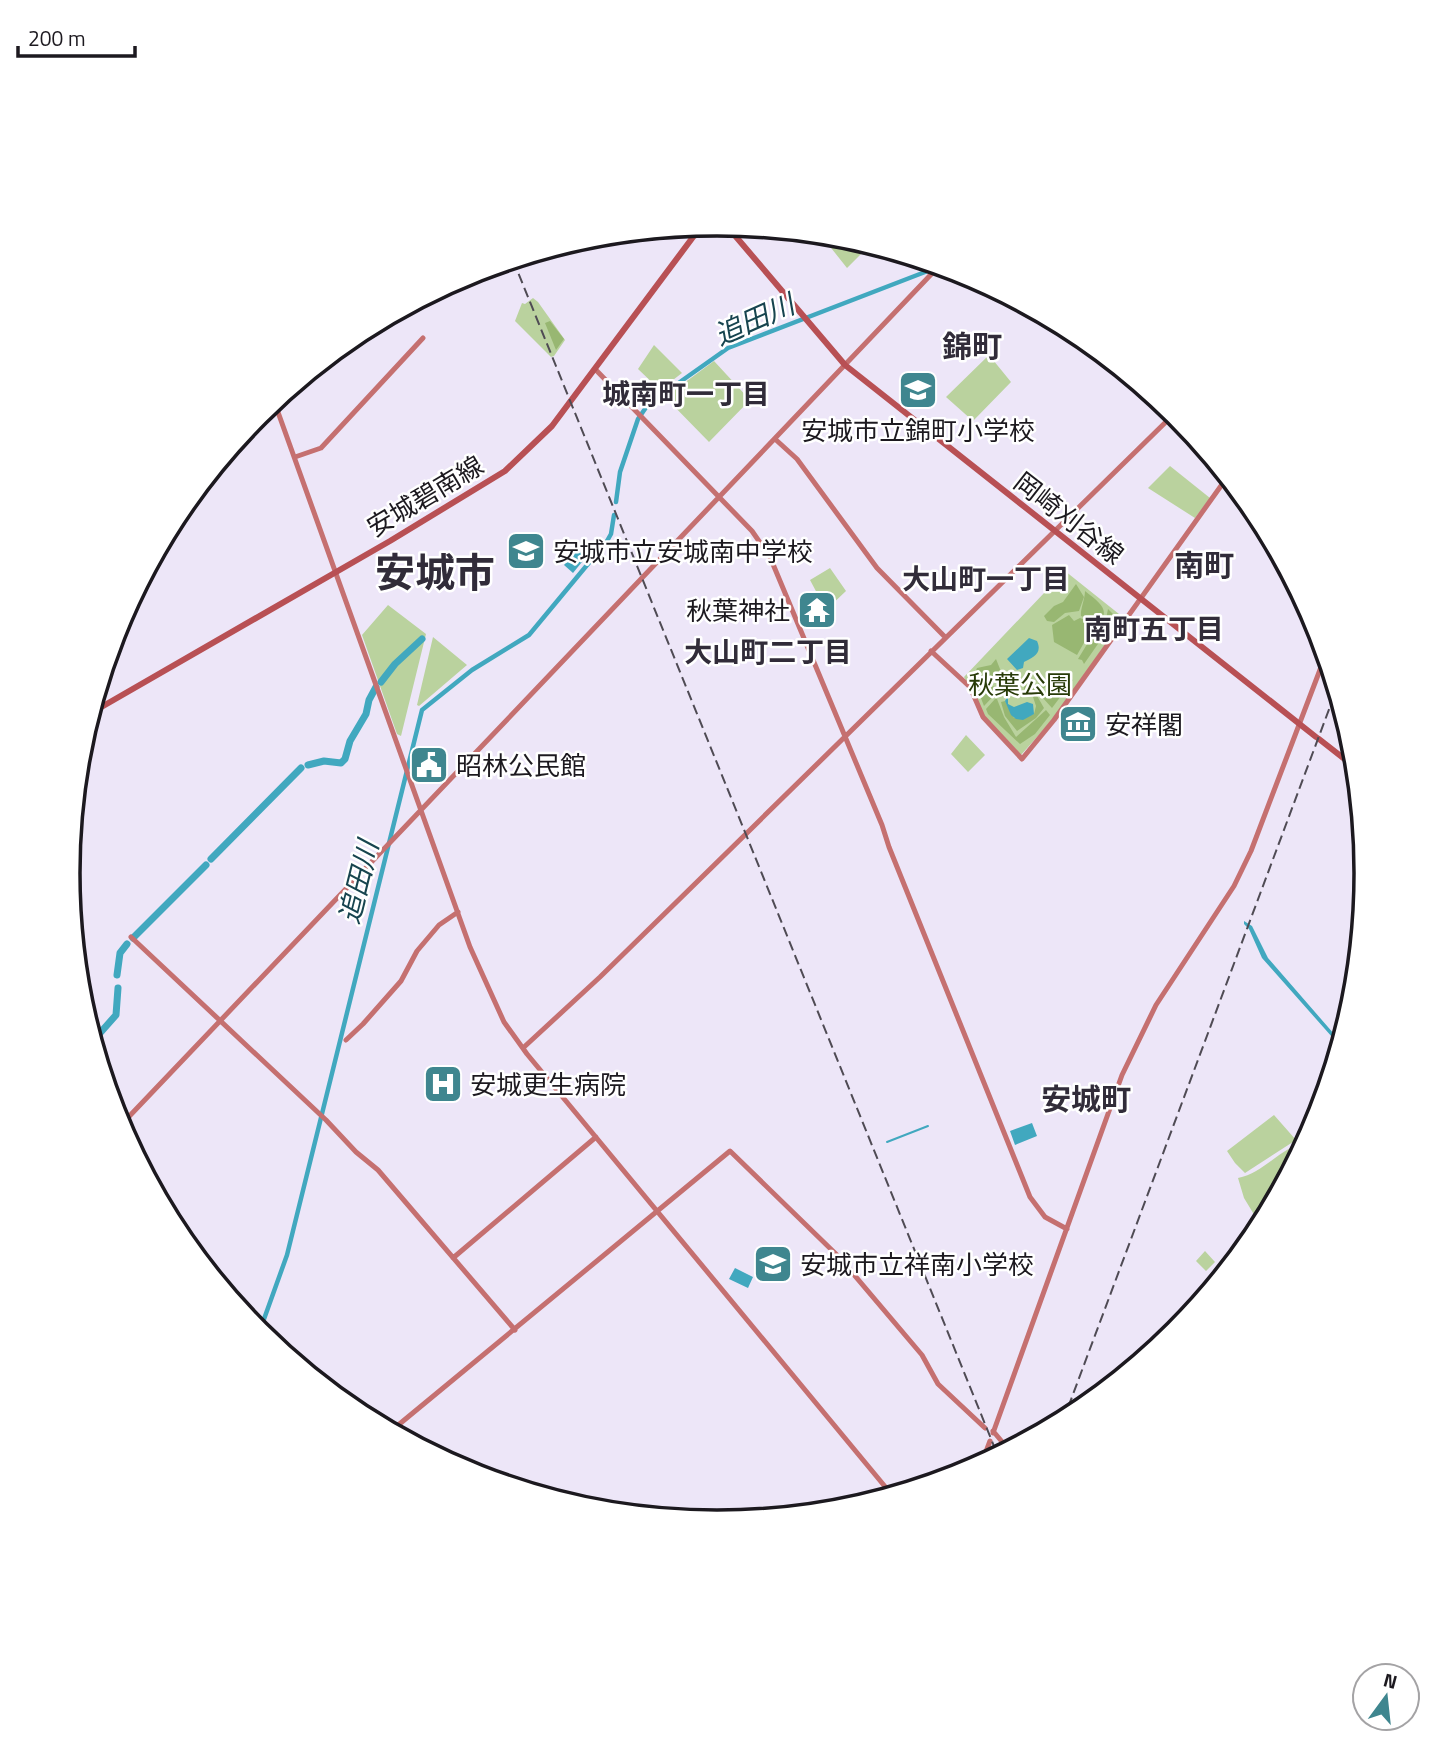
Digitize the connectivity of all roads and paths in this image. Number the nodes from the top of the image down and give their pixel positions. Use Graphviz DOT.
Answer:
graph roads {
  1 [pos="736,236"];
  2 [pos="693,237"];
  3 [pos="932,274"];
  4 [pos="423,338"];
  5 [pos="845,365"];
  6 [pos="595,369"];
  7 [pos="278,412"];
  8 [pos="1166,421"];
  9 [pos="775,439"];
  10 [pos="295,457"];
  11 [pos="1222,484"];
  12 [pos="719,497"];
  13 [pos="1054,531"];
  14 [pos="335,572"];
  15 [pos="1141,598"];
  16 [pos="945,637"];
  17 [pos="931,651"];
  18 [pos="1321,668"];
  19 [pos="102,706"];
  20 [pos="1301,724"];
  21 [pos="845,736"];
  22 [pos="1344,758"];
  23 [pos="421,810"];
  24 [pos="458,912"];
  25 [pos="131,937"];
  26 [pos="220,1021"];
  27 [pos="345,1040"];
  28 [pos="523,1048"];
  29 [pos="129,1117"];
  30 [pos="596,1137"];
  31 [pos="657,1211"];
  32 [pos="1067,1229"];
  33 [pos="453,1258"];
  34 [pos="515,1330"];
  35 [pos="399,1425"];
  36 [pos="985,1428"];
  37 [pos="990,1441"];
  38 [pos="1002,1442"];
  39 [pos="987,1450"];
  40 [pos="885,1487"];
  1 -- 5 [label="main road, 岡崎刈谷線"];
  2 -- 6 [label="main road, 安城碧南線"];
  3 -- 5 [label="street"];
  4 -- 10 [label="street"];
  5 -- 9 [label="street"];
  5 -- 13 [label="main road, 岡崎刈谷線"];
  6 -- 12 [label="street"];
  6 -- 14 [label="main road, 安城碧南線"];
  7 -- 10 [label="street"];
  8 -- 13 [label="street"];
  9 -- 12 [label="street"];
  9 -- 16 [label="street"];
  10 -- 14 [label="street"];
  11 -- 15 [label="street"];
  12 -- 21 [label="street"];
  12 -- 23 [label="street"];
  13 -- 15 [label="main road, 岡崎刈谷線"];
  13 -- 16 [label="street"];
  14 -- 19 [label="main road, 安城碧南線"];
  14 -- 23 [label="street"];
  15 -- 17 [label="street"];
  15 -- 20 [label="main road, 岡崎刈谷線"];
  16 -- 17 [label="street"];
  17 -- 21 [label="street"];
  18 -- 20 [label="street"];
  20 -- 22 [label="main road, 岡崎刈谷線"];
  20 -- 32 [label="street"];
  21 -- 28 [label="street"];
  21 -- 32 [label="street"];
  23 -- 24 [label="street"];
  23 -- 26 [label="street"];
  24 -- 27 [label="street"];
  24 -- 28 [label="street"];
  25 -- 26 [label="street"];
  26 -- 29 [label="street"];
  26 -- 33 [label="street"];
  28 -- 30 [label="street"];
  30 -- 31 [label="street"];
  30 -- 33 [label="street"];
  31 -- 34 [label="street"];
  31 -- 36 [label="street"];
  31 -- 40 [label="street"];
  32 -- 38 [label="street"];
  33 -- 34 [label="street"];
  34 -- 35 [label="street"];
  37 -- 39 [label="street"];
}
